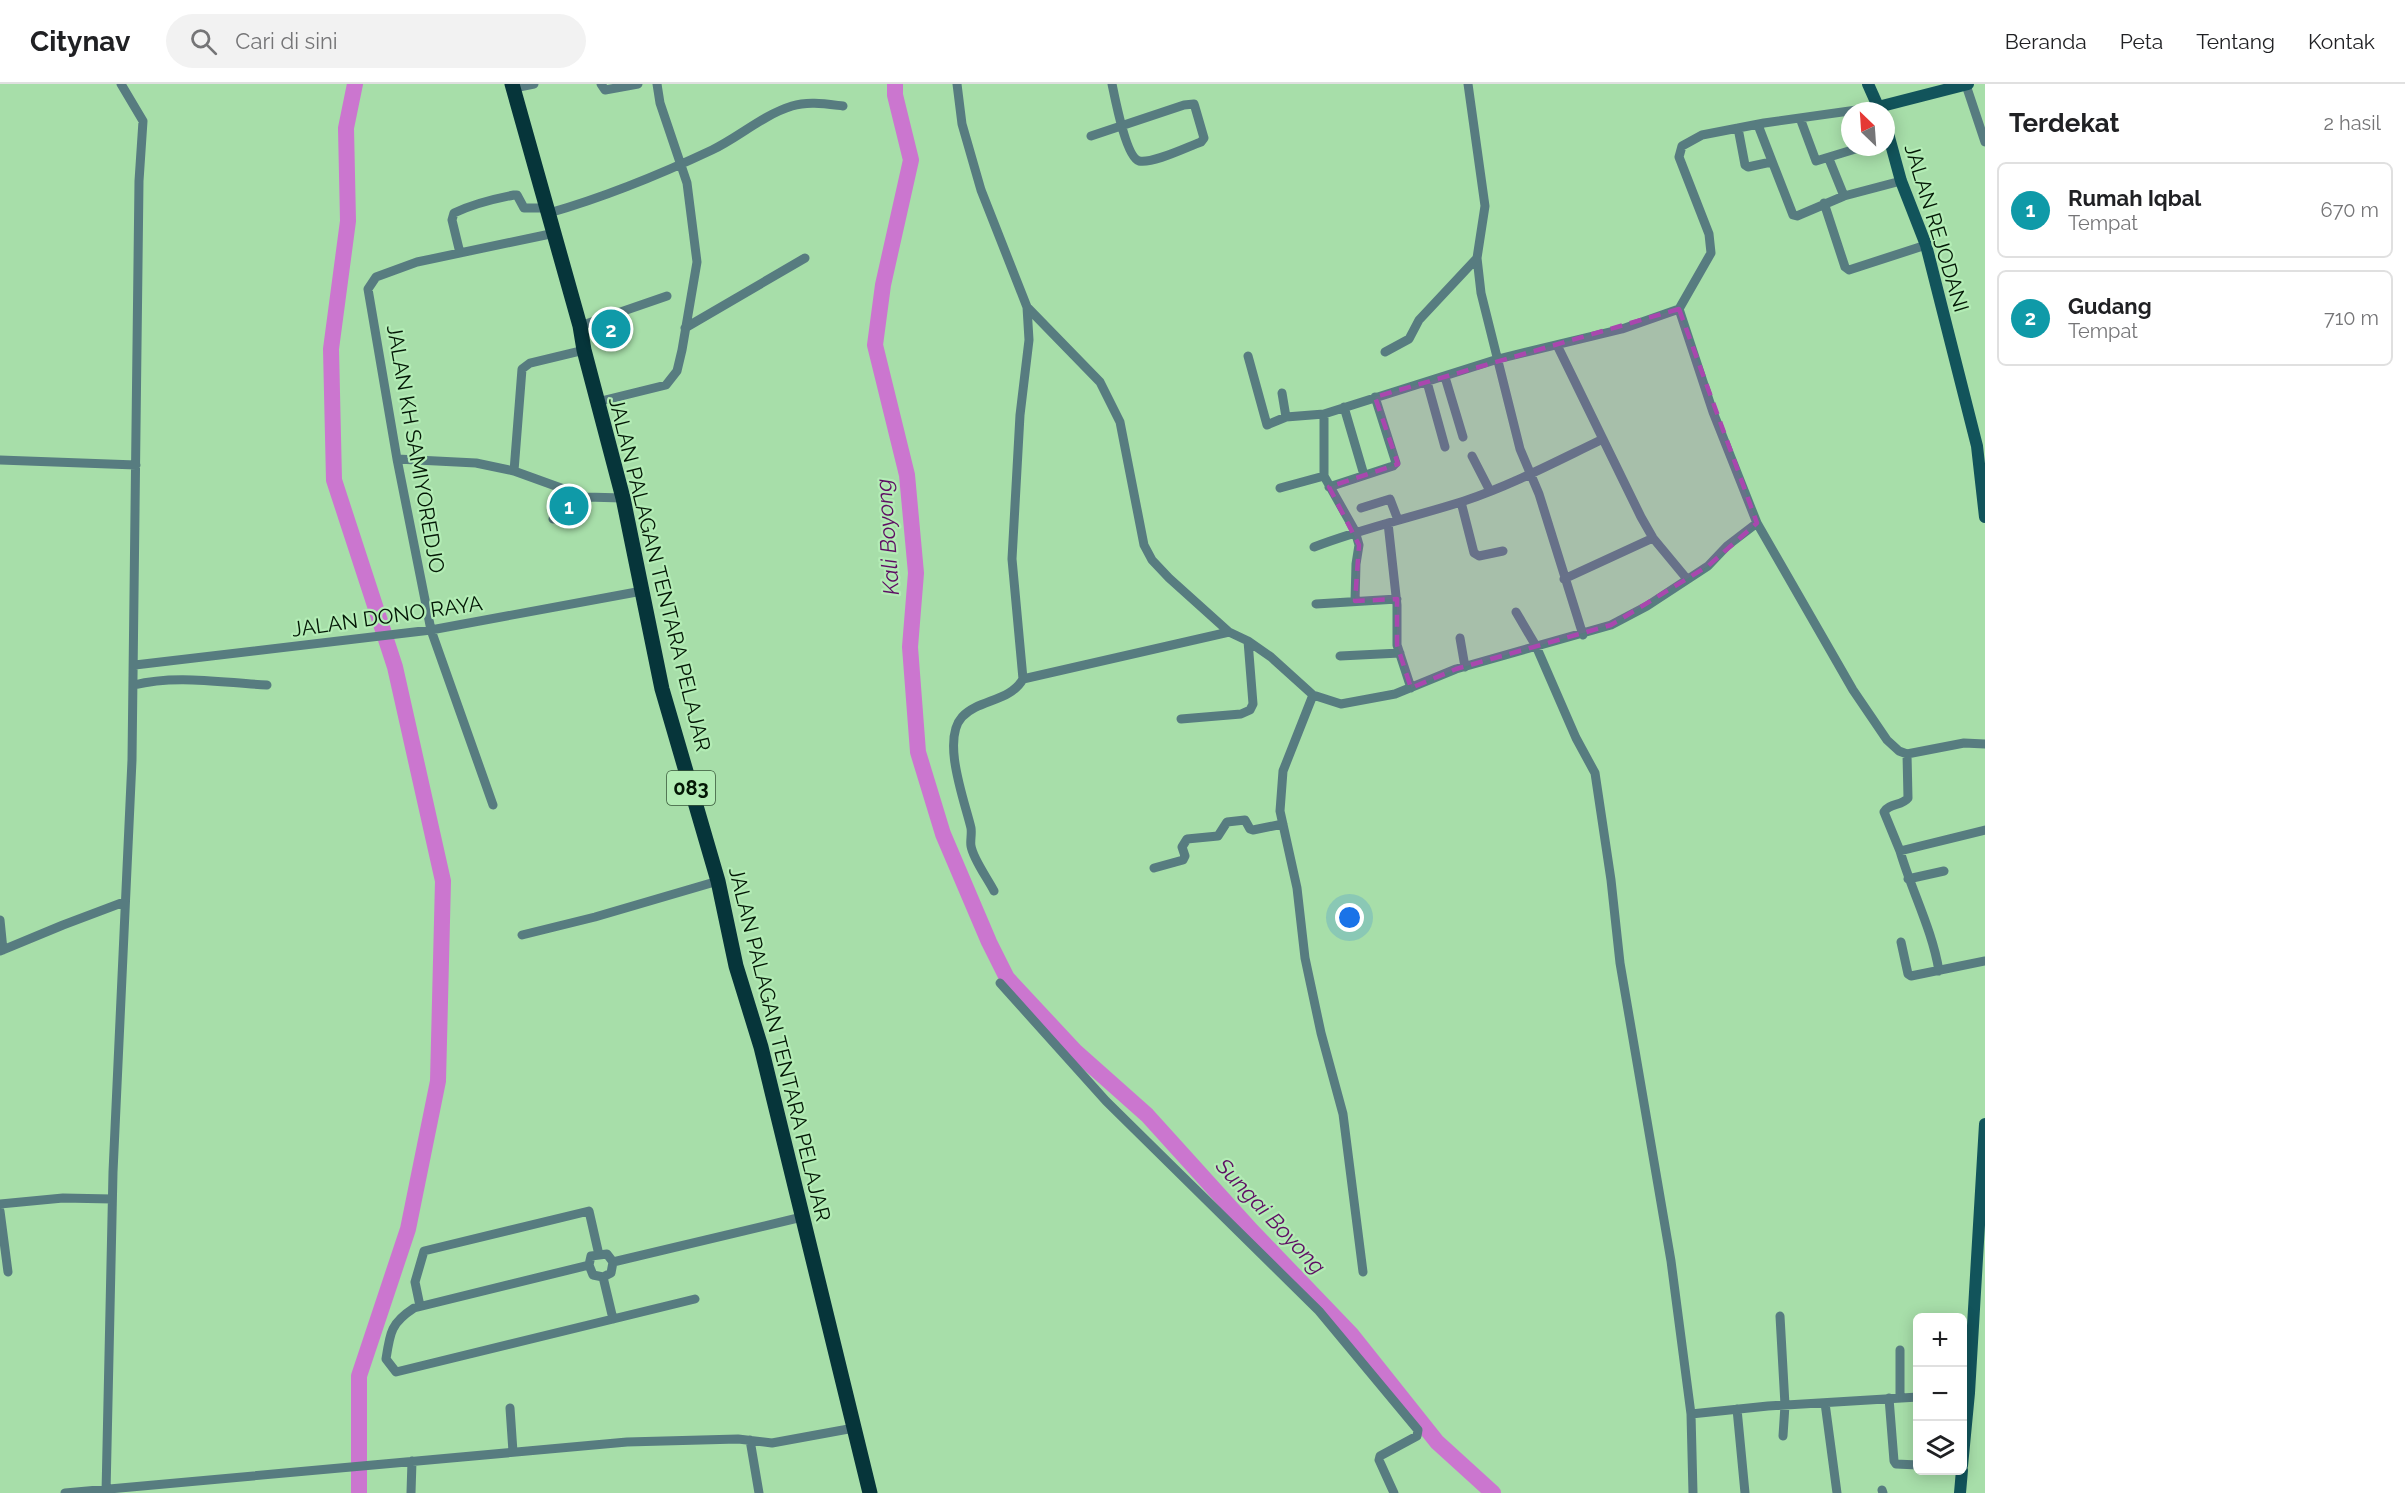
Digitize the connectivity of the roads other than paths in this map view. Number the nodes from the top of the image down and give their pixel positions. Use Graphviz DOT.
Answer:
graph roads {
  1 [pos="121,84"];
  2 [pos="534,84"];
  3 [pos="601,84"];
  4 [pos="638,84"];
  5 [pos="657,84"];
  6 [pos="957,84"];
  7 [pos="1112,84"];
  8 [pos="1468,84"];
  9 [pos="1868,84"];
  10 [pos="1967,84"];
  11 [pos="513,86"];
  12 [pos="1876,102"];
  13 [pos="1895,104"];
  14 [pos="843,106"];
  15 [pos="1841,113"];
  16 [pos="1800,118"];
  17 [pos="1758,125"];
  18 [pos="1122,126"];
  19 [pos="1738,128"];
  20 [pos="1091,136"];
  21 [pos="1985,142"];
  22 [pos="1841,155"];
  23 [pos="1894,156"];
  24 [pos="1829,159"];
  25 [pos="1771,162"];
  26 [pos="681,163"];
  27 [pos="1901,181"];
  28 [pos="1844,196"];
  29 [pos="1824,203"];
  30 [pos="548,211"];
  31 [pos="555,233"];
  32 [pos="1926,246"];
  33 [pos="459,253"];
  34 [pos="805,258"];
  35 [pos="1477,258"];
  36 [pos="667,296"];
  37 [pos="1027,307"];
  38 [pos="1679,309"];
  39 [pos="580,326"];
  40 [pos="685,328"];
  41 [pos="1557,345"];
  42 [pos="584,351"];
  43 [pos="1385,352"];
  44 [pos="1248,356"];
  45 [pos="1498,359"];
  46 [pos="1445,377"];
  47 [pos="1427,382"];
  48 [pos="1282,393"];
  49 [pos="1375,397"];
  50 [pos="597,402"];
  51 [pos="1344,407"];
  52 [pos="1324,414"];
  53 [pos="1286,417"];
  54 [pos="1462,437"];
  55 [pos="1603,439"];
  56 [pos="1445,447"];
  57 [pos="1472,456"];
  58 [pos="397,459"];
  59 [pos="0,460"];
  60 [pos="136,465"];
  61 [pos="514,471"];
  62 [pos="1364,475"];
  63 [pos="1530,475"];
  64 [pos="1324,476"];
  65 [pos="1329,487"];
  66 [pos="1280,488"];
  67 [pos="1490,491"];
  68 [pos="585,497"];
  69 [pos="1985,497"];
  70 [pos="623,498"];
  71 [pos="1461,502"];
  72 [pos="1361,508"];
  73 [pos="1985,517"];
  74 [pos="553,519"];
  75 [pos="1398,520"];
  76 [pos="1388,522"];
  77 [pos="1757,523"];
  78 [pos="1355,531"];
  79 [pos="1653,538"];
  80 [pos="1314,547"];
  81 [pos="1503,552"];
  82 [pos="1564,579"];
  83 [pos="1687,579"];
  84 [pos="642,591"];
  85 [pos="1397,599"];
  86 [pos="1355,601"];
  87 [pos="1316,604"];
  88 [pos="1516,612"];
  89 [pos="432,630"];
  90 [pos="1229,632"];
  91 [pos="1583,635"];
  92 [pos="1460,638"];
  93 [pos="1248,640"];
  94 [pos="1536,646"];
  95 [pos="1400,653"];
  96 [pos="1340,656"];
  97 [pos="135,665"];
  98 [pos="1465,667"];
  99 [pos="1023,679"];
  100 [pos="267,684"];
  101 [pos="134,685"];
  102 [pos="1411,688"];
  103 [pos="1313,695"];
  104 [pos="1181,718"];
  105 [pos="1985,744"];
  106 [pos="1907,754"];
  107 [pos="493,805"];
  108 [pos="1283,825"];
  109 [pos="1985,831"];
  110 [pos="1900,851"];
  111 [pos="1154,868"];
  112 [pos="1944,871"];
  113 [pos="1908,879"];
  114 [pos="718,881"];
  115 [pos="994,891"];
  116 [pos="124,902"];
  117 [pos="0,921"];
  118 [pos="522,935"];
  119 [pos="1901,942"];
  120 [pos="2,951"];
  121 [pos="1985,961"];
  122 [pos="1939,971"];
  123 [pos="1000,983"];
  124 [pos="1985,1124"];
  125 [pos="112,1198"];
  126 [pos="0,1204"];
  127 [pos="0,1211"];
  128 [pos="802,1217"];
  129 [pos="599,1255"];
  130 [pos="613,1262"];
  131 [pos="589,1265"];
  132 [pos="8,1272"];
  133 [pos="1364,1272"];
  134 [pos="603,1277"];
  135 [pos="695,1299"];
  136 [pos="420,1306"];
  137 [pos="1780,1316"];
  138 [pos="613,1319"];
  139 [pos="1900,1350"];
  140 [pos="1967,1372"];
  141 [pos="1900,1397"];
  142 [pos="1913,1397"];
  143 [pos="1889,1398"];
  144 [pos="1825,1402"];
  145 [pos="1785,1405"];
  146 [pos="510,1408"];
  147 [pos="1737,1409"];
  148 [pos="1691,1414"];
  149 [pos="854,1428"];
  150 [pos="1783,1436"];
  151 [pos="750,1440"];
  152 [pos="513,1452"];
  153 [pos="412,1461"];
  154 [pos="1913,1465"];
  155 [pos="1962,1475"];
  156 [pos="106,1491"];
  157 [pos="64,1493"];
  158 [pos="411,1493"];
  159 [pos="759,1493"];
  160 [pos="870,1493"];
  161 [pos="1394,1493"];
  162 [pos="1693,1493"];
  163 [pos="1745,1493"];
  164 [pos="1838,1493"];
  165 [pos="1960,1493"];
  1 -- 60 [label="street"];
  2 -- 11 [label="street"];
  3 -- 4 [label="street"];
  5 -- 26 [label="street"];
  6 -- 37 [label="street"];
  7 -- 18 [label="street"];
  8 -- 35 [label="street"];
  9 -- 12 [label="main road"];
  10 -- 13 [label="main road"];
  10 -- 21 [label="street"];
  11 -- 30 [label="main road, JALAN PALAGAN TENTARA PELAJAR / 083"];
  14 -- 26 [label="street"];
  15 -- 16 [label="street"];
  16 -- 17 [label="street"];
  16 -- 24 [label="street"];
  17 -- 19 [label="street"];
  17 -- 25 [label="street"];
  18 -- 18 [label="street"];
  18 -- 20 [label="street"];
  19 -- 25 [label="street"];
  19 -- 38 [label="street"];
  22 -- 24 [label="street"];
  23 -- 27 [label="main road, JALAN REJODANI"];
  24 -- 28 [label="street"];
  25 -- 29 [label="street"];
  26 -- 30 [label="street"];
  26 -- 40 [label="street"];
  27 -- 28 [label="street"];
  27 -- 32 [label="main road, JALAN REJODANI"];
  28 -- 29 [label="street"];
  29 -- 32 [label="street"];
  30 -- 31 [label="main road, JALAN PALAGAN TENTARA PELAJAR / 083"];
  30 -- 33 [label="street"];
  31 -- 33 [label="street, JALAN KH SAMIYOREDJO"];
  31 -- 39 [label="main road, JALAN PALAGAN TENTARA PELAJAR / 083"];
  32 -- 69 [label="main road, JALAN REJODANI"];
  33 -- 58 [label="street, JALAN KH SAMIYOREDJO"];
  34 -- 40 [label="street"];
  35 -- 43 [label="street"];
  35 -- 45 [label="street"];
  36 -- 39 [label="street"];
  37 -- 90 [label="street"];
  37 -- 99 [label="street"];
  38 -- 41 [label="street"];
  38 -- 77 [label="street"];
  39 -- 42 [label="main road, JALAN PALAGAN TENTARA PELAJAR / 083"];
  40 -- 50 [label="street"];
  41 -- 45 [label="street"];
  41 -- 55 [label="street"];
  42 -- 50 [label="main road, JALAN PALAGAN TENTARA PELAJAR / 083"];
  42 -- 61 [label="street"];
  44 -- 53 [label="street"];
  45 -- 46 [label="street"];
  45 -- 63 [label="street"];
  46 -- 47 [label="street"];
  46 -- 54 [label="street"];
  47 -- 49 [label="street"];
  47 -- 56 [label="street"];
  48 -- 53 [label="street"];
  49 -- 51 [label="street"];
  49 -- 62 [label="street"];
  50 -- 70 [label="main road, JALAN PALAGAN TENTARA PELAJAR / 083"];
  51 -- 52 [label="street"];
  51 -- 62 [label="street"];
  52 -- 53 [label="street"];
  52 -- 64 [label="street"];
  55 -- 63 [label="street"];
  55 -- 79 [label="street"];
  57 -- 67 [label="street"];
  58 -- 61 [label="street"];
  58 -- 89 [label="street, JALAN KH SAMIYOREDJO"];
  59 -- 60 [label="street"];
  60 -- 97 [label="street"];
  61 -- 68 [label="street"];
  62 -- 65 [label="street"];
  63 -- 67 [label="street"];
  63 -- 82 [label="street"];
  64 -- 65 [label="street"];
  64 -- 66 [label="street"];
  65 -- 78 [label="street"];
  67 -- 71 [label="street"];
  68 -- 70 [label="street"];
  68 -- 74 [label="street"];
  69 -- 73 [label="main road, JALAN REJODANI"];
  70 -- 84 [label="main road, JALAN PALAGAN TENTARA PELAJAR / 083"];
  71 -- 75 [label="street"];
  71 -- 81 [label="street"];
  72 -- 75 [label="street"];
  75 -- 76 [label="street"];
  76 -- 78 [label="street"];
  76 -- 85 [label="street"];
  77 -- 83 [label="street"];
  77 -- 106 [label="street"];
  78 -- 80 [label="street"];
  78 -- 86 [label="street"];
  79 -- 82 [label="street"];
  79 -- 83 [label="street"];
  82 -- 91 [label="street"];
  83 -- 91 [label="street"];
  84 -- 89 [label="street, JALAN DONO RAYA"];
  84 -- 114 [label="main road, JALAN PALAGAN TENTARA PELAJAR / 083"];
  85 -- 86 [label="street"];
  85 -- 95 [label="street"];
  86 -- 87 [label="street"];
  88 -- 94 [label="street"];
  89 -- 97 [label="street, JALAN DONO RAYA"];
  89 -- 107 [label="street, JALAN KH SAMIYOREDJO"];
  90 -- 93 [label="street"];
  90 -- 99 [label="street"];
  91 -- 94 [label="street"];
  92 -- 98 [label="street"];
  93 -- 103 [label="street"];
  93 -- 104 [label="street"];
  94 -- 98 [label="street"];
  94 -- 148 [label="street"];
  95 -- 96 [label="street"];
  95 -- 102 [label="street"];
  97 -- 101 [label="street"];
  98 -- 102 [label="street"];
  99 -- 115 [label="street"];
  100 -- 101 [label="street"];
  101 -- 116 [label="street"];
  102 -- 103 [label="street"];
  103 -- 108 [label="street"];
  105 -- 106 [label="street"];
  106 -- 110 [label="street"];
  108 -- 111 [label="street"];
  108 -- 133 [label="street"];
  109 -- 110 [label="street"];
  110 -- 113 [label="street"];
  112 -- 113 [label="street"];
  113 -- 122 [label="street"];
  114 -- 118 [label="street"];
  114 -- 128 [label="main road, JALAN PALAGAN TENTARA PELAJAR / 083"];
  116 -- 120 [label="street"];
  116 -- 125 [label="street"];
  117 -- 120 [label="street"];
  119 -- 122 [label="street"];
  121 -- 122 [label="street"];
  123 -- 161 [label="street"];
  124 -- 140 [label="main road"];
  125 -- 126 [label="street"];
  125 -- 156 [label="street"];
  127 -- 132 [label="street"];
  128 -- 130 [label="street"];
  128 -- 149 [label="main road, JALAN PALAGAN TENTARA PELAJAR / 083"];
  129 -- 130 [label="street"];
  129 -- 131 [label="street"];
  129 -- 136 [label="street"];
  130 -- 134 [label="street"];
  131 -- 134 [label="street"];
  131 -- 136 [label="street"];
  134 -- 138 [label="street"];
  135 -- 138 [label="street"];
  136 -- 138 [label="street"];
  137 -- 145 [label="street"];
  139 -- 141 [label="street"];
  141 -- 142 [label="street"];
  141 -- 143 [label="street"];
  143 -- 144 [label="street"];
  143 -- 154 [label="street"];
  144 -- 145 [label="street"];
  144 -- 164 [label="street"];
  145 -- 147 [label="street"];
  145 -- 150 [label="street"];
  146 -- 152 [label="street"];
  147 -- 148 [label="street"];
  147 -- 163 [label="street"];
  148 -- 162 [label="street"];
  149 -- 151 [label="street"];
  149 -- 160 [label="main road, JALAN PALAGAN TENTARA PELAJAR / 083"];
  151 -- 152 [label="street"];
  151 -- 159 [label="street"];
  152 -- 153 [label="street"];
  153 -- 156 [label="street"];
  153 -- 158 [label="street"];
  155 -- 165 [label="main road"];
  156 -- 157 [label="street"];
}
